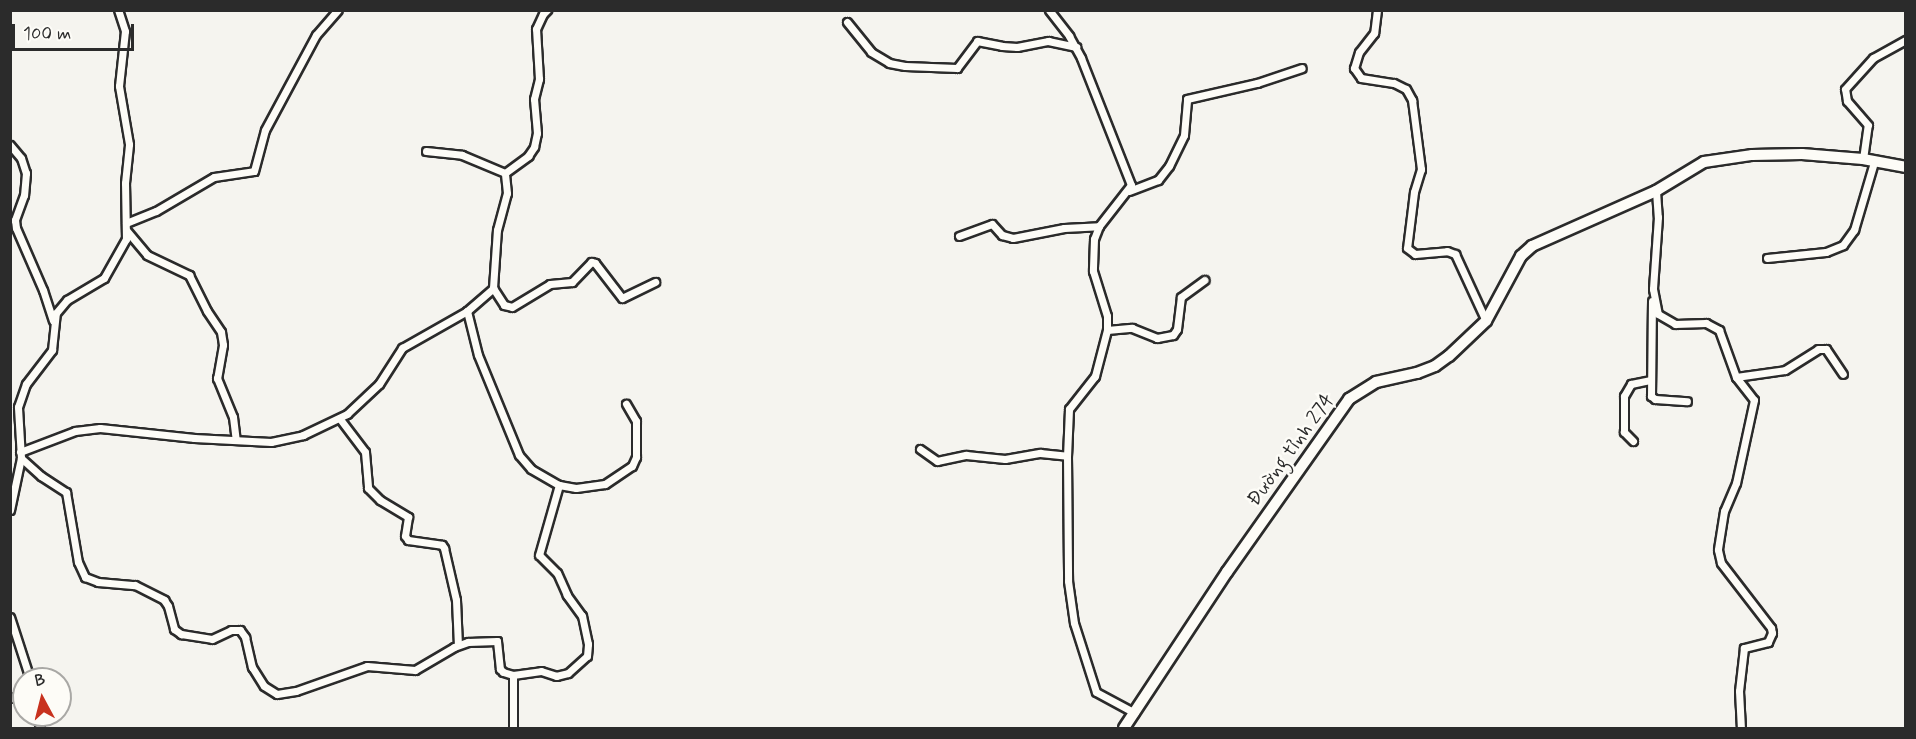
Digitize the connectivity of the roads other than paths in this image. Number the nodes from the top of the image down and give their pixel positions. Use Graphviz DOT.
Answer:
graph roads {
  1 [pos="118,10"];
  2 [pos="338,10"];
  3 [pos="547,10"];
  4 [pos="1048,10"];
  5 [pos="1377,10"];
  6 [pos="848,22"];
  7 [pos="1905,40"];
  8 [pos="1076,46"];
  9 [pos="1302,68"];
  10 [pos="10,144"];
  11 [pos="426,151"];
  12 [pos="1869,160"];
  13 [pos="1905,167"];
  14 [pos="505,172"];
  15 [pos="1656,190"];
  16 [pos="1129,191"];
  17 [pos="1099,226"];
  18 [pos="126,227"];
  19 [pos="959,236"];
  20 [pos="1767,258"];
  21 [pos="1204,280"];
  22 [pos="655,282"];
  23 [pos="493,288"];
  24 [pos="1653,289"];
  25 [pos="467,311"];
  26 [pos="1486,321"];
  27 [pos="53,322"];
  28 [pos="1107,330"];
  29 [pos="1843,374"];
  30 [pos="1736,377"];
  31 [pos="1650,380"];
  32 [pos="1687,401"];
  33 [pos="626,404"];
  34 [pos="340,419"];
  35 [pos="14,420"];
  36 [pos="236,440"];
  37 [pos="1633,441"];
  38 [pos="920,449"];
  39 [pos="21,455"];
  40 [pos="1067,456"];
  41 [pos="559,485"];
  42 [pos="10,510"];
  43 [pos="10,617"];
  44 [pos="458,645"];
  45 [pos="26,667"];
  46 [pos="513,675"];
  47 [pos="1135,713"];
  48 [pos="513,729"];
  49 [pos="1124,729"];
  50 [pos="1741,729"];
  1 -- 18 [label="street"];
  2 -- 18 [label="street"];
  3 -- 14 [label="street"];
  4 -- 8 [label="street"];
  5 -- 26 [label="street"];
  6 -- 8 [label="street"];
  7 -- 12 [label="street"];
  8 -- 16 [label="street"];
  9 -- 16 [label="street"];
  10 -- 27 [label="street"];
  11 -- 14 [label="street"];
  12 -- 13 [label="main road, Đường tỉnh 274"];
  12 -- 15 [label="main road, Đường tỉnh 274"];
  12 -- 20 [label="street"];
  14 -- 23 [label="street"];
  15 -- 24 [label="street"];
  15 -- 26 [label="main road, Đường tỉnh 274"];
  16 -- 17 [label="street"];
  17 -- 19 [label="street"];
  17 -- 28 [label="street"];
  18 -- 27 [label="street"];
  18 -- 36 [label="street"];
  21 -- 28 [label="street"];
  22 -- 23 [label="street"];
  23 -- 25 [label="street"];
  24 -- 30 [label="street"];
  24 -- 31 [label="street"];
  25 -- 34 [label="street"];
  25 -- 41 [label="street"];
  26 -- 47 [label="main road, Đường tỉnh 274"];
  27 -- 35 [label="street"];
  28 -- 40 [label="street"];
  29 -- 30 [label="street"];
  30 -- 50 [label="street"];
  31 -- 32 [label="street"];
  31 -- 37 [label="street"];
  33 -- 41 [label="street"];
  34 -- 36 [label="street"];
  34 -- 44 [label="street"];
  35 -- 39 [label="street"];
  36 -- 39 [label="street"];
  38 -- 40 [label="street"];
  39 -- 42 [label="street"];
  39 -- 44 [label="street"];
  40 -- 47 [label="street"];
  41 -- 46 [label="street"];
  43 -- 45 [label="street"];
  44 -- 46 [label="street"];
  46 -- 48 [label="street"];
  47 -- 49 [label="main road, Đường tỉnh 274"];
}
